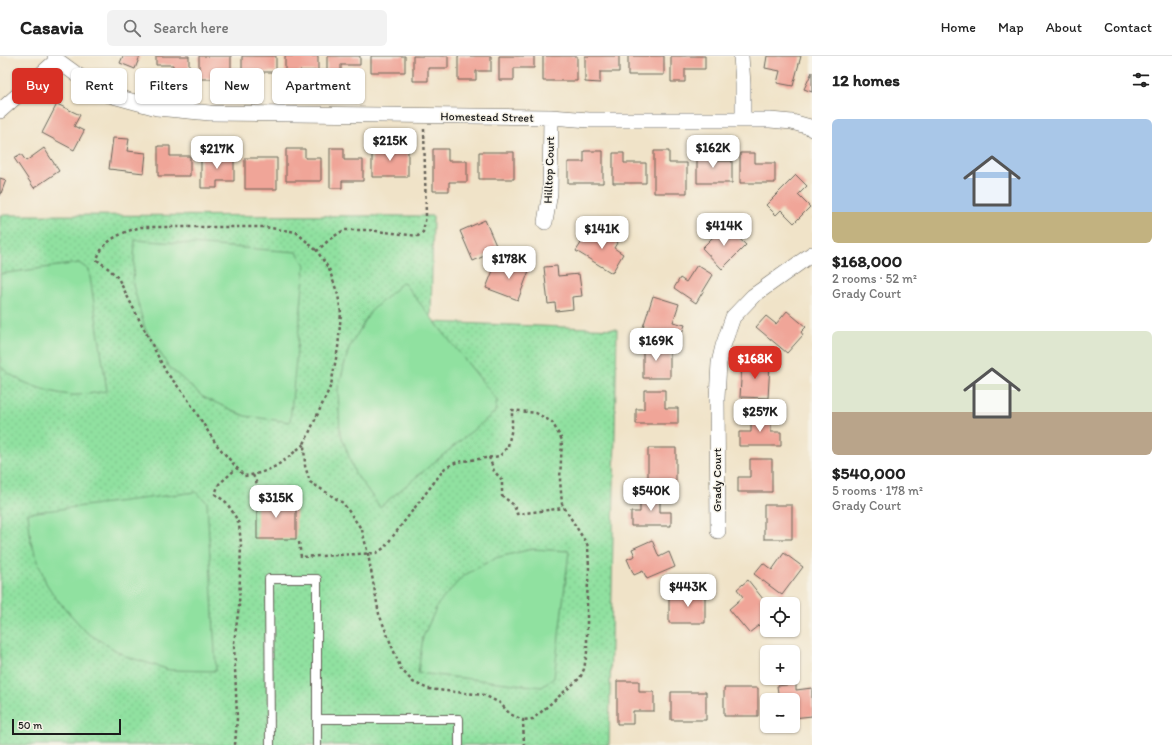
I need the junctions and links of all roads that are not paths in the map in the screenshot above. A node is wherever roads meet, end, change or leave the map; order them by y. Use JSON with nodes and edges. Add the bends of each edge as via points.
{"nodes":[{"id":1,"x":741,"y":56,"type":"edge"},
{"id":2,"x":56,"y":58,"type":"edge"},
{"id":3,"x":0,"y":111,"type":"edge"},
{"id":4,"x":550,"y":117,"type":"junction"},
{"id":5,"x":743,"y":120,"type":"junction"},
{"id":6,"x":812,"y":129,"type":"edge"},
{"id":7,"x":545,"y":222,"type":"dead end"},
{"id":8,"x":812,"y":254,"type":"edge"},
{"id":9,"x":718,"y":531,"type":"dead end"},
{"id":10,"x":317,"y":719,"type":"junction"},
{"id":11,"x":270,"y":745,"type":"edge"},
{"id":12,"x":317,"y":745,"type":"edge"},
{"id":13,"x":459,"y":745,"type":"edge"}],
"edges":[{"from":1,"to":5,"type":"street"},
{"from":2,"to":3,"type":"street"},
{"from":2,"to":4,"type":"street","name":"Homestead Street","via":[[102,93],[157,108],[210,113]]},
{"from":4,"to":5,"type":"street","name":"Homestead Street","via":[[589,120]]},
{"from":4,"to":7,"type":"street","name":"Hilltop Court","via":[[550,193]]},
{"from":5,"to":6,"type":"street","name":"Homestead Street","via":[[792,122]]},
{"from":8,"to":9,"type":"street","name":"Grady Court","via":[[754,296],[733,318],[723,346],[719,363],[717,398]]},
{"from":10,"to":11,"type":"lane","via":[[317,579],[269,579]]},
{"from":10,"to":12,"type":"lane"},
{"from":10,"to":13,"type":"lane","via":[[459,719]]}]}
